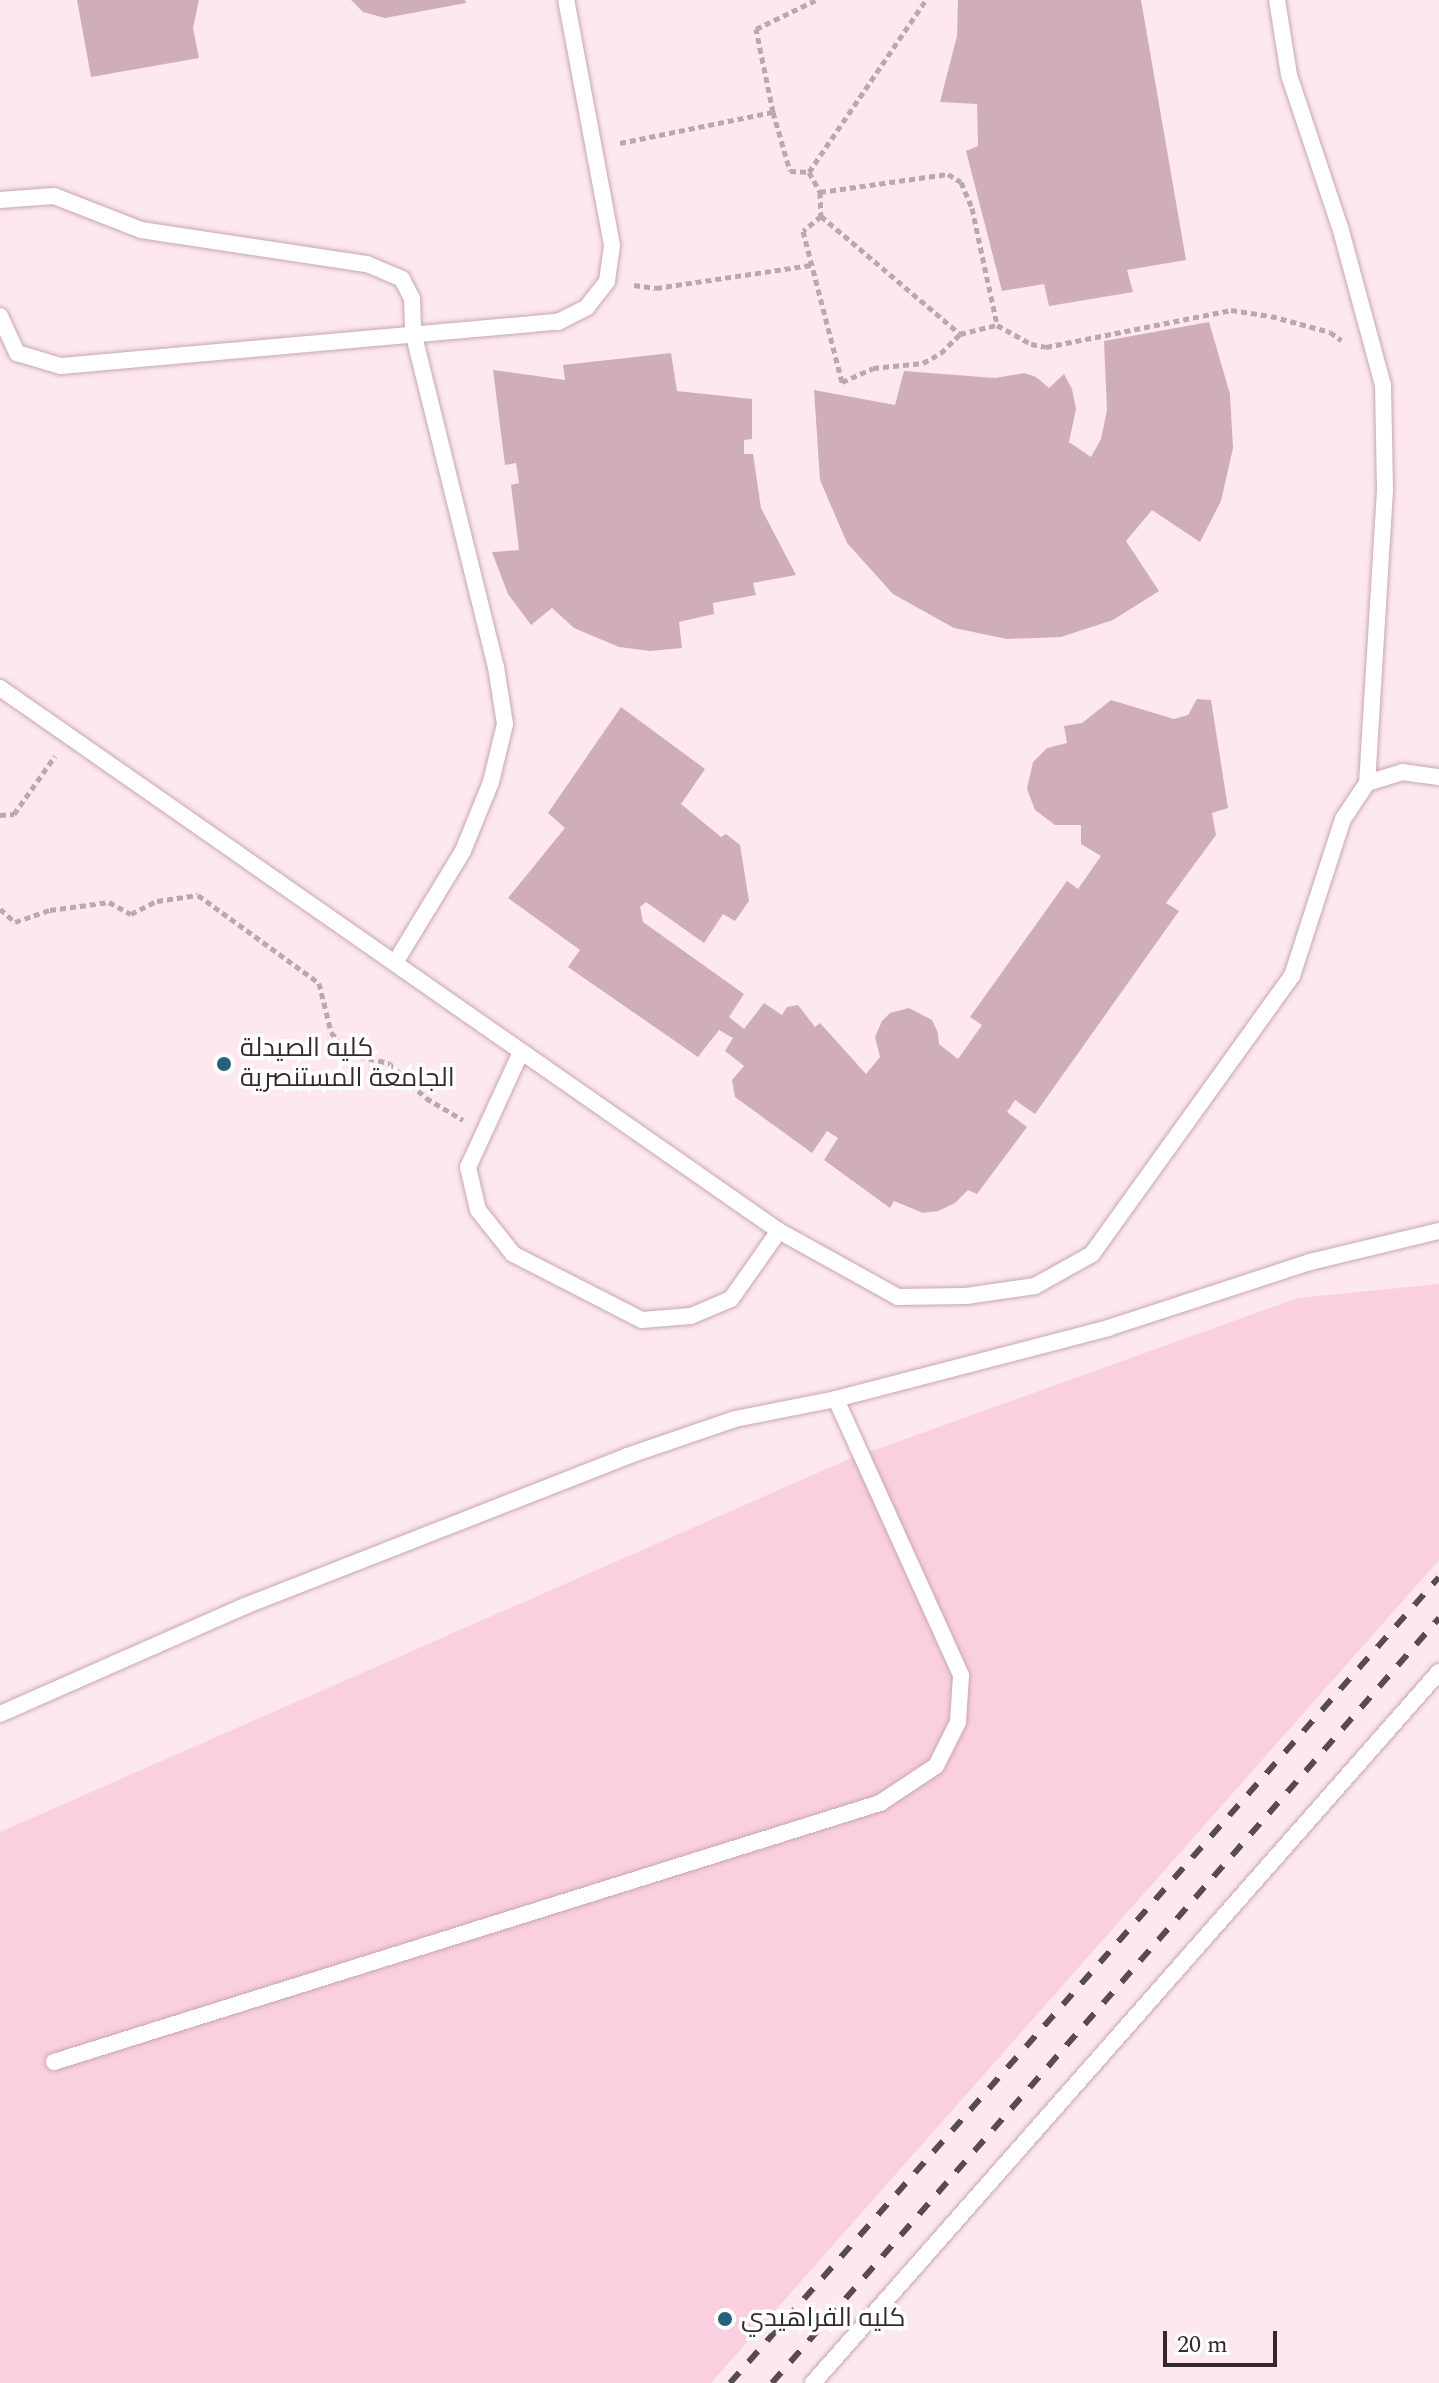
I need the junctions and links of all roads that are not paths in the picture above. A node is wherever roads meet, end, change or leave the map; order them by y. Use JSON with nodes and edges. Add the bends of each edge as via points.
{"nodes":[{"id":1,"x":566,"y":0,"type":"edge"},
{"id":2,"x":1277,"y":0,"type":"edge"},
{"id":3,"x":0,"y":200,"type":"edge"},
{"id":4,"x":0,"y":316,"type":"edge"},
{"id":5,"x":413,"y":332,"type":"junction"},
{"id":6,"x":0,"y":688,"type":"edge"},
{"id":7,"x":1439,"y":777,"type":"edge"},
{"id":8,"x":1367,"y":783,"type":"junction"},
{"id":9,"x":395,"y":963,"type":"junction"},
{"id":10,"x":521,"y":1052,"type":"junction"},
{"id":11,"x":779,"y":1231,"type":"junction"},
{"id":12,"x":1439,"y":1231,"type":"edge"},
{"id":13,"x":836,"y":1399,"type":"junction"},
{"id":14,"x":1439,"y":1672,"type":"edge"},
{"id":15,"x":0,"y":1714,"type":"edge"},
{"id":16,"x":54,"y":2062,"type":"dead end"},
{"id":17,"x":813,"y":2383,"type":"edge"}],
"edges":[{"from":1,"to":5,"type":"lane","via":[[612,245],[607,281],[587,307],[558,322]]},
{"from":2,"to":8,"type":"lane","via":[[1289,75],[1340,227],[1383,385],[1385,490]]},
{"from":3,"to":5,"type":"lane","via":[[54,196],[141,230],[367,264],[402,279],[412,299]]},
{"from":4,"to":5,"type":"lane","via":[[17,353],[61,366]]},
{"from":5,"to":9,"type":"lane","via":[[496,667],[505,724],[491,782],[463,851]]},
{"from":6,"to":9,"type":"lane"},
{"from":7,"to":8,"type":"lane","via":[[1402,772]]},
{"from":8,"to":11,"type":"lane","via":[[1343,819],[1292,976],[1092,1254],[1035,1286],[966,1296],[898,1297]]},
{"from":9,"to":10,"type":"lane"},
{"from":10,"to":11,"type":"lane"},
{"from":10,"to":11,"type":"lane","via":[[468,1167],[478,1210],[513,1254],[642,1320],[691,1316],[731,1299]]},
{"from":12,"to":13,"type":"lane","via":[[1310,1262],[1108,1328]]},
{"from":13,"to":15,"type":"lane","via":[[735,1419],[627,1456],[245,1606]]},
{"from":13,"to":16,"type":"lane","via":[[961,1675],[958,1722],[936,1766],[880,1803]]},
{"from":14,"to":17,"type":"lane"}]}
